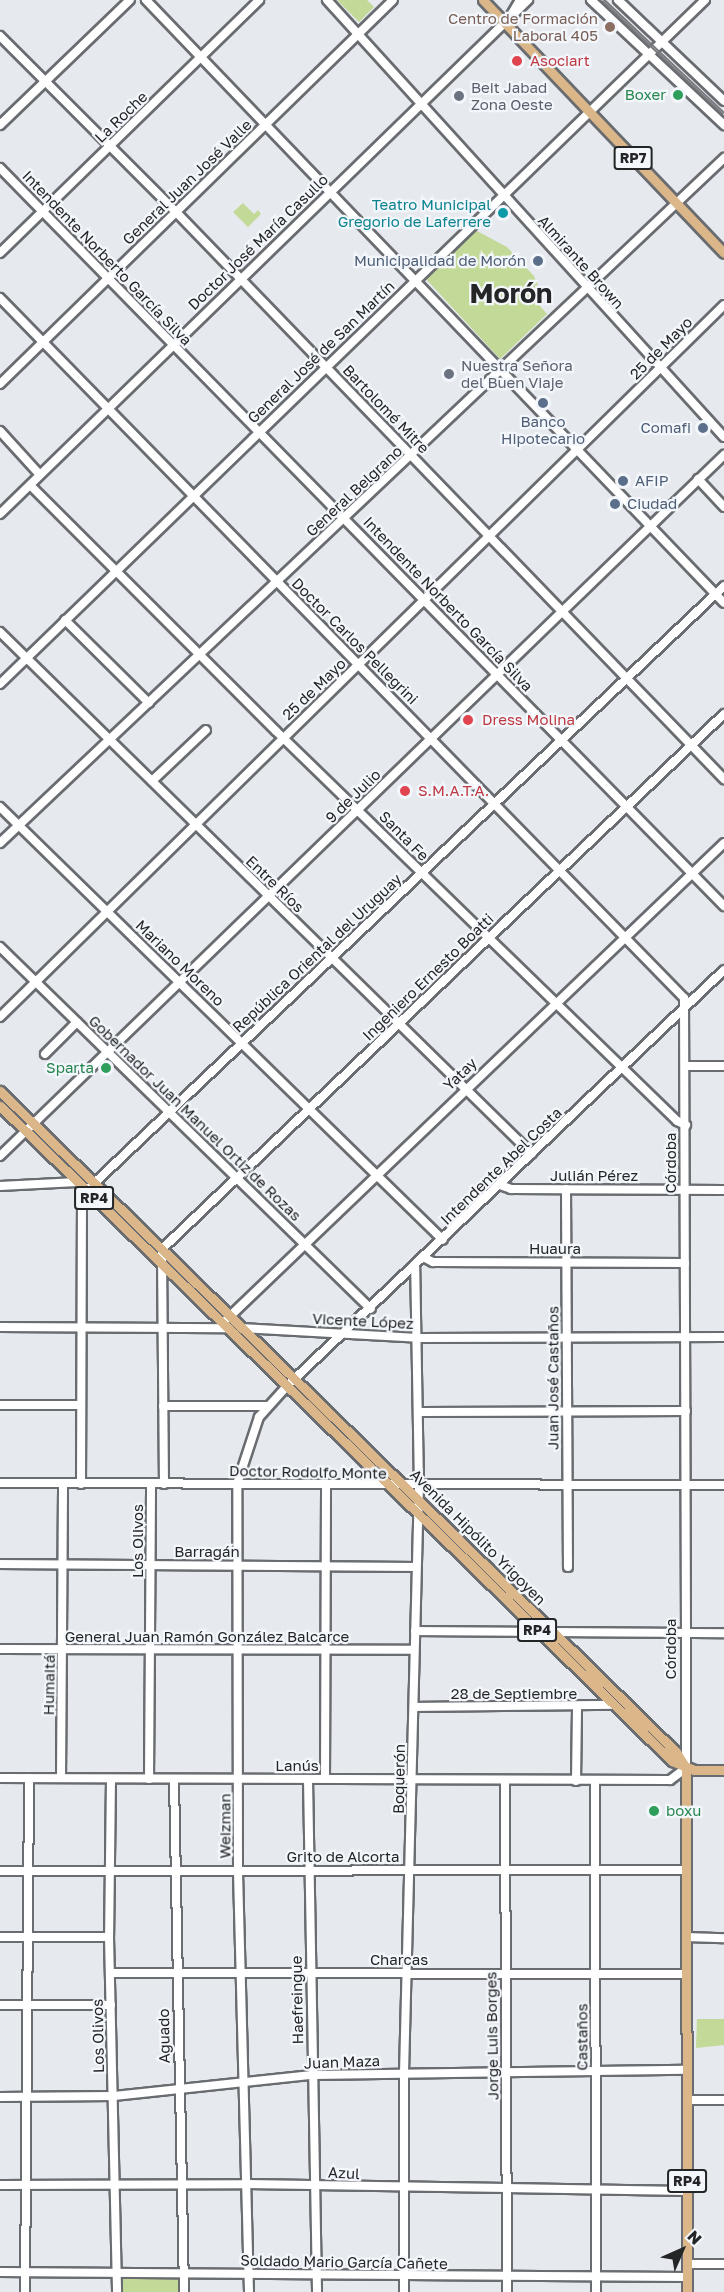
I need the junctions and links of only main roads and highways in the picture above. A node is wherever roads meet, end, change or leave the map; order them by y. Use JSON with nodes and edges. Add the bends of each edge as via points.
{"nodes":[{"id":1,"x":483,"y":0,"type":"edge"},
{"id":2,"x":724,"y":254,"type":"edge"},
{"id":3,"x":0,"y":1091,"type":"edge"},
{"id":4,"x":0,"y":1106,"type":"edge"},
{"id":5,"x":686,"y":1768,"type":"junction"},
{"id":6,"x":724,"y":1770,"type":"edge"},
{"id":7,"x":687,"y":2292,"type":"edge"}],
"edges":[{"from":1,"to":2,"type":"main road","number":"RP7","via":[[508,20]]},
{"from":3,"to":5,"type":"main road","name":"Avenida Hipólito Yrigoyen","number":"RP4","via":[[676,1752]]},
{"from":4,"to":5,"type":"main road","name":"Avenida Hipólito Yrigoyen","number":"RP4","via":[[672,1761]]},
{"from":5,"to":6,"type":"main road"},
{"from":5,"to":7,"type":"main road","name":"Córdoba","number":"RP4"}]}
